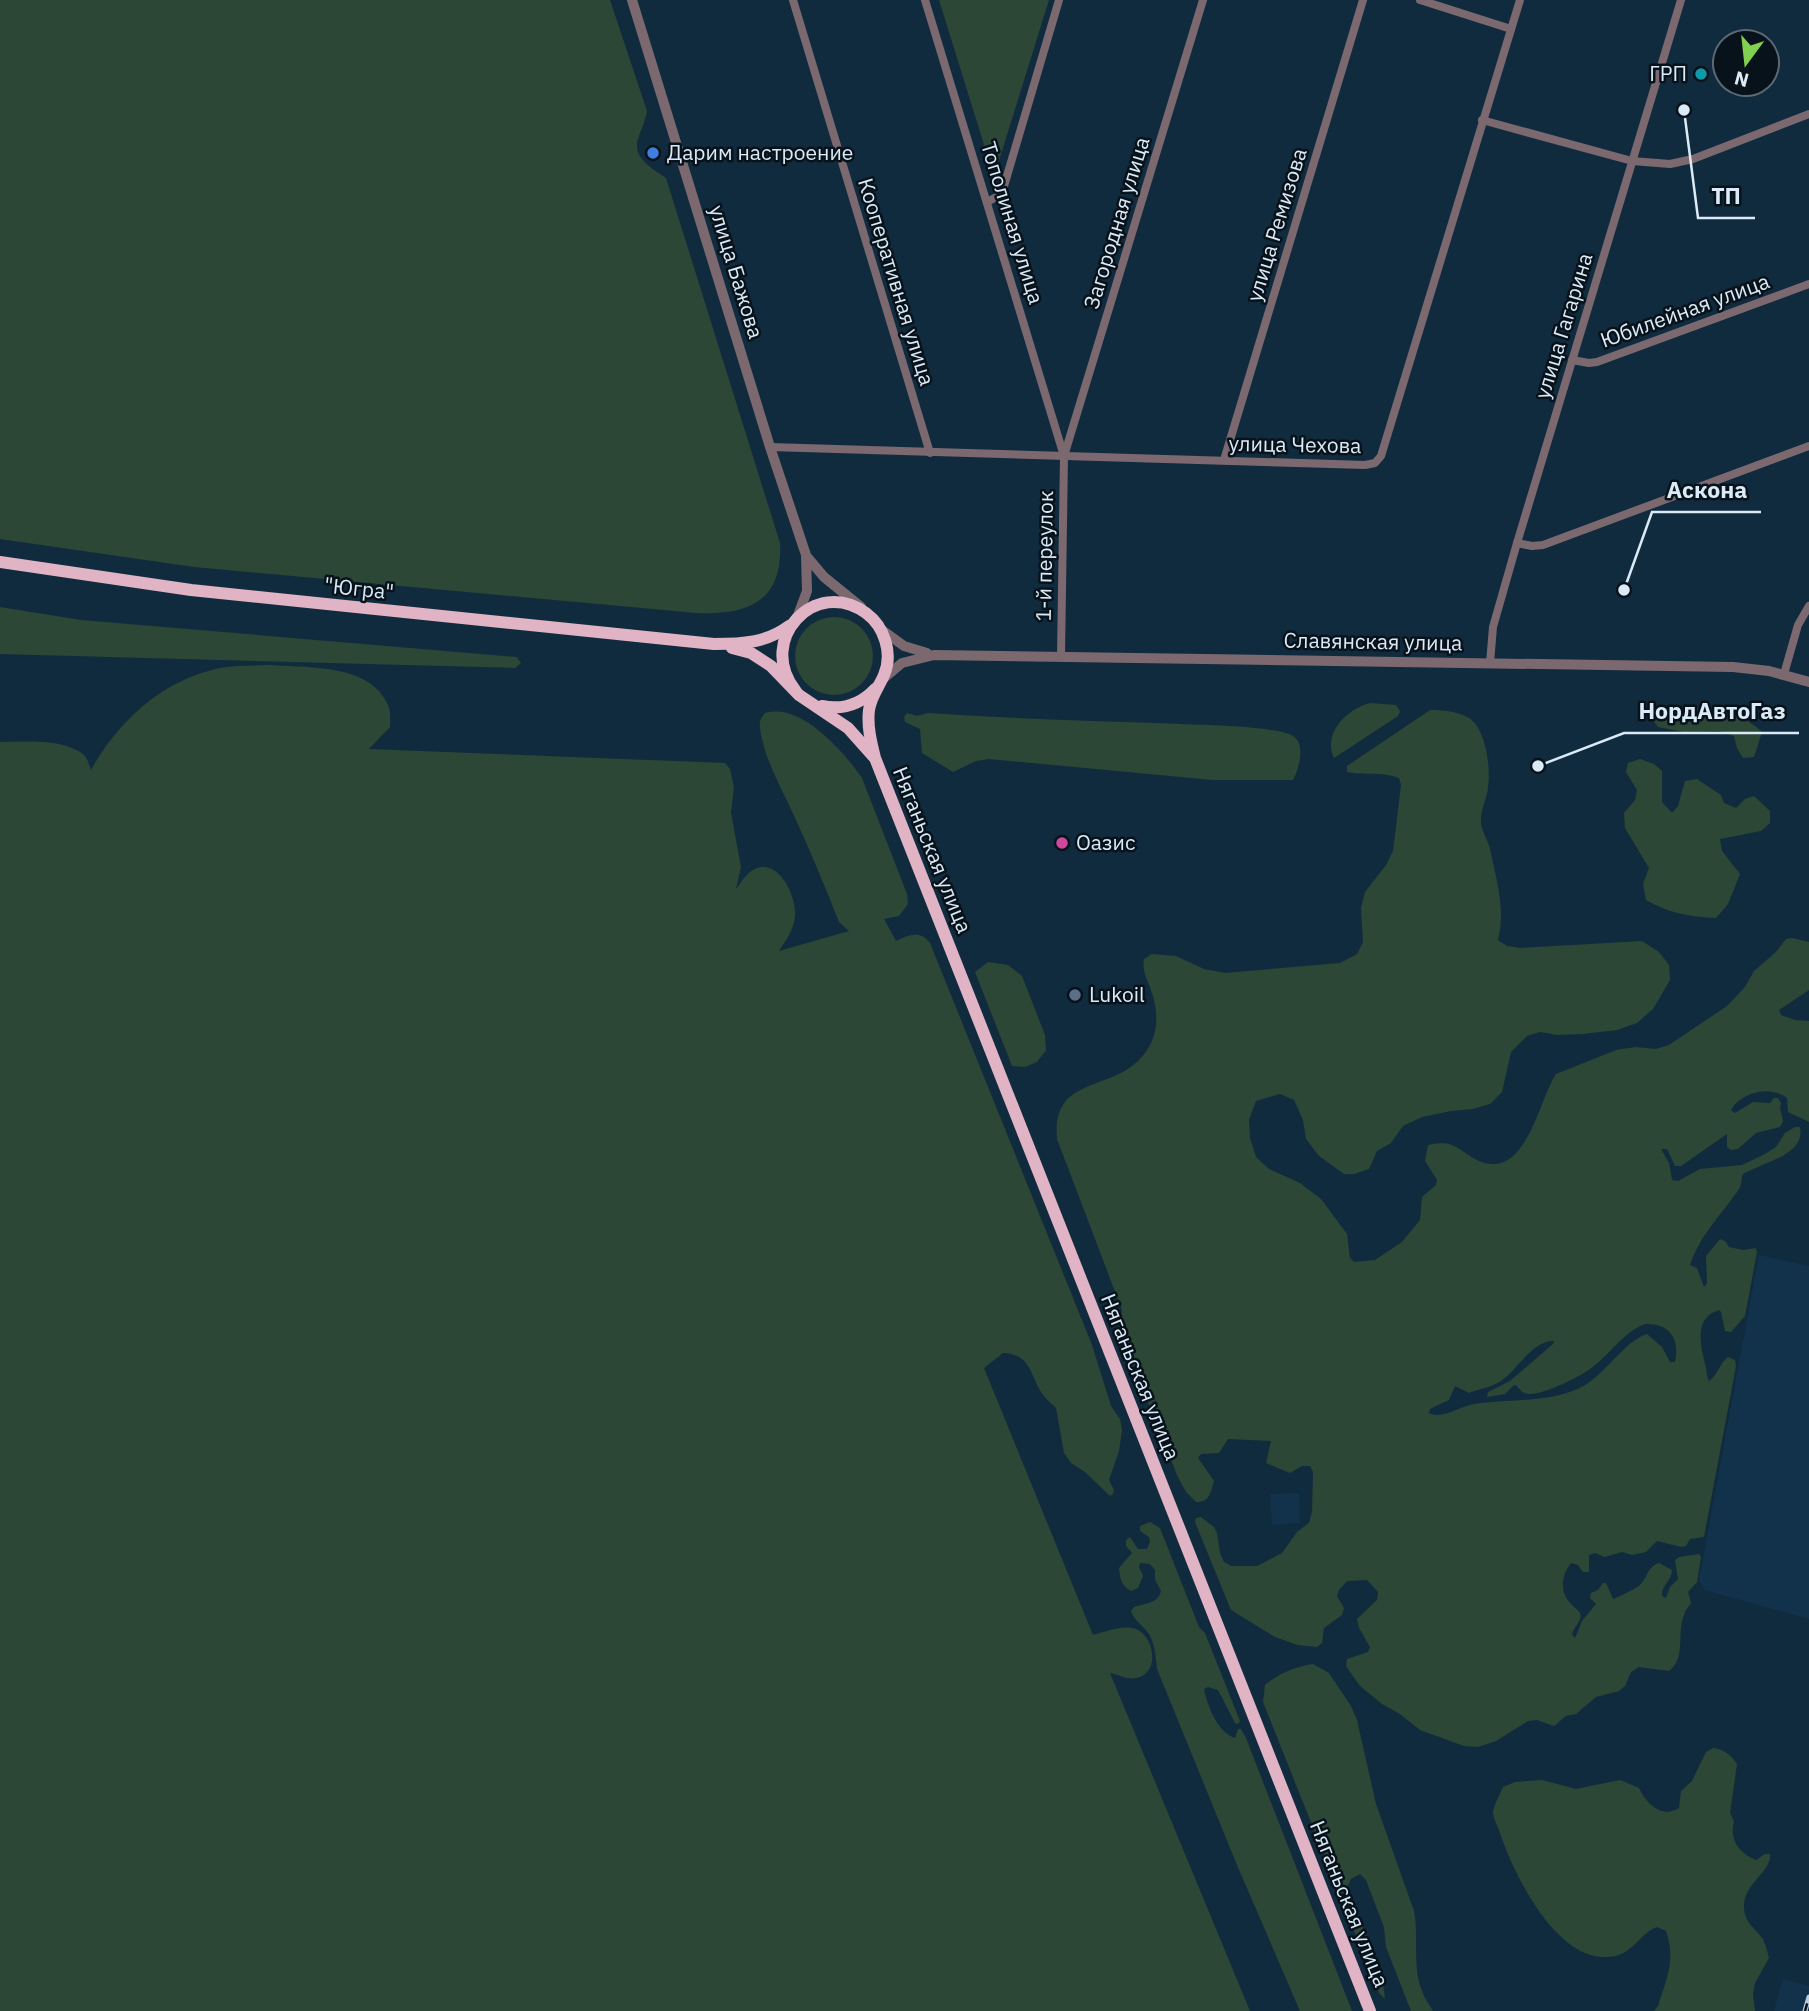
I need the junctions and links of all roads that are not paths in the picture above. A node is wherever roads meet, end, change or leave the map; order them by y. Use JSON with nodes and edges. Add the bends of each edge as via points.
{"nodes":[{"id":1,"x":632,"y":0,"type":"edge"},
{"id":2,"x":793,"y":0,"type":"edge"},
{"id":3,"x":925,"y":0,"type":"edge"},
{"id":4,"x":1059,"y":0,"type":"edge"},
{"id":5,"x":1203,"y":0,"type":"edge"},
{"id":6,"x":1363,"y":0,"type":"edge"},
{"id":7,"x":1420,"y":0,"type":"edge"},
{"id":8,"x":1520,"y":0,"type":"edge"},
{"id":9,"x":1681,"y":0,"type":"edge"},
{"id":10,"x":1511,"y":29,"type":"junction"},
{"id":11,"x":1809,"y":114,"type":"edge"},
{"id":12,"x":1482,"y":120,"type":"junction"},
{"id":13,"x":1632,"y":161,"type":"junction"},
{"id":14,"x":987,"y":202,"type":"junction"},
{"id":15,"x":1809,"y":284,"type":"edge"},
{"id":16,"x":1572,"y":360,"type":"junction"},
{"id":17,"x":1809,"y":446,"type":"edge"},
{"id":18,"x":770,"y":447,"type":"junction"},
{"id":19,"x":930,"y":453,"type":"junction"},
{"id":20,"x":1065,"y":456,"type":"junction"},
{"id":21,"x":1224,"y":460,"type":"junction"},
{"id":22,"x":1517,"y":543,"type":"junction"},
{"id":23,"x":806,"y":555,"type":"junction"},
{"id":24,"x":0,"y":562,"type":"edge"},
{"id":25,"x":1809,"y":606,"type":"edge"},
{"id":26,"x":871,"y":617,"type":"junction"},
{"id":27,"x":794,"y":621,"type":"junction"},
{"id":28,"x":880,"y":627,"type":"junction"},
{"id":29,"x":714,"y":644,"type":"junction"},
{"id":30,"x":934,"y":655,"type":"junction"},
{"id":31,"x":1061,"y":656,"type":"junction"},
{"id":32,"x":1490,"y":663,"type":"junction"},
{"id":33,"x":1784,"y":674,"type":"junction"},
{"id":34,"x":1809,"y":682,"type":"edge"},
{"id":35,"x":879,"y":684,"type":"junction"},
{"id":36,"x":795,"y":690,"type":"junction"},
{"id":37,"x":815,"y":704,"type":"junction"},
{"id":38,"x":875,"y":758,"type":"junction"},
{"id":39,"x":1370,"y":2011,"type":"edge"}],
"edges":[{"from":1,"to":18,"type":"street","name":"улица Бажова"},
{"from":2,"to":19,"type":"street","name":"Кооперативная улица"},
{"from":3,"to":14,"type":"street","name":"Тополиная улица"},
{"from":4,"to":14,"type":"street","via":[[1004,186],[1000,195]]},
{"from":5,"to":20,"type":"street","name":"Загородная улица"},
{"from":6,"to":21,"type":"street","name":"улица Ремизова"},
{"from":7,"to":10,"type":"street"},
{"from":8,"to":10,"type":"street","name":"улица Чехова"},
{"from":9,"to":13,"type":"street","name":"улица Гагарина"},
{"from":10,"to":12,"type":"street","name":"улица Чехова"},
{"from":11,"to":13,"type":"street","via":[[1682,162]]},
{"from":12,"to":13,"type":"street"},
{"from":12,"to":21,"type":"street","name":"улица Чехова","via":[[1381,456],[1365,465]]},
{"from":13,"to":16,"type":"street","name":"улица Гагарина"},
{"from":14,"to":20,"type":"street","name":"Тополиная улица"},
{"from":15,"to":16,"type":"street","name":"Юбилейная улица","via":[[1597,362]]},
{"from":16,"to":22,"type":"street","name":"улица Гагарина"},
{"from":17,"to":22,"type":"street","via":[[1543,545]]},
{"from":18,"to":19,"type":"street","name":"улица Чехова"},
{"from":18,"to":23,"type":"street","name":"улица Бажова"},
{"from":19,"to":20,"type":"street","name":"улица Чехова"},
{"from":20,"to":21,"type":"street","name":"улица Чехова"},
{"from":20,"to":31,"type":"street","name":"1-й переулок"},
{"from":22,"to":32,"type":"street","name":"улица Гагарина","via":[[1493,627]]},
{"from":23,"to":26,"type":"street"},
{"from":23,"to":27,"type":"street","via":[[807,592]]},
{"from":24,"to":29,"type":"highway","name":"\"Югра\"","via":[[191,590]]},
{"from":25,"to":33,"type":"street","via":[[1798,625]]},
{"from":26,"to":27,"type":"highway","via":[[853,606],[833,602],[813,607]]},
{"from":26,"to":28,"type":"highway"},
{"from":27,"to":29,"type":"highway","via":[[761,641]]},
{"from":27,"to":36,"type":"highway","via":[[784,639],[782,657]]},
{"from":28,"to":30,"type":"street","via":[[911,649]]},
{"from":28,"to":35,"type":"highway","via":[[888,654]]},
{"from":29,"to":36,"type":"highway","via":[[761,659]]},
{"from":30,"to":31,"type":"street","name":"Славянская улица"},
{"from":30,"to":35,"type":"street","via":[[902,663]]},
{"from":31,"to":32,"type":"street","name":"Славянская улица"},
{"from":32,"to":33,"type":"street","name":"Славянская улица","via":[[1733,667]]},
{"from":33,"to":34,"type":"street","name":"Славянская улица"},
{"from":35,"to":37,"type":"highway","via":[[850,706]]},
{"from":35,"to":38,"type":"highway","via":[[869,714]]},
{"from":36,"to":37,"type":"highway"},
{"from":37,"to":38,"type":"highway","via":[[848,728]]},
{"from":38,"to":39,"type":"highway","name":"Няганьская улица"}]}
